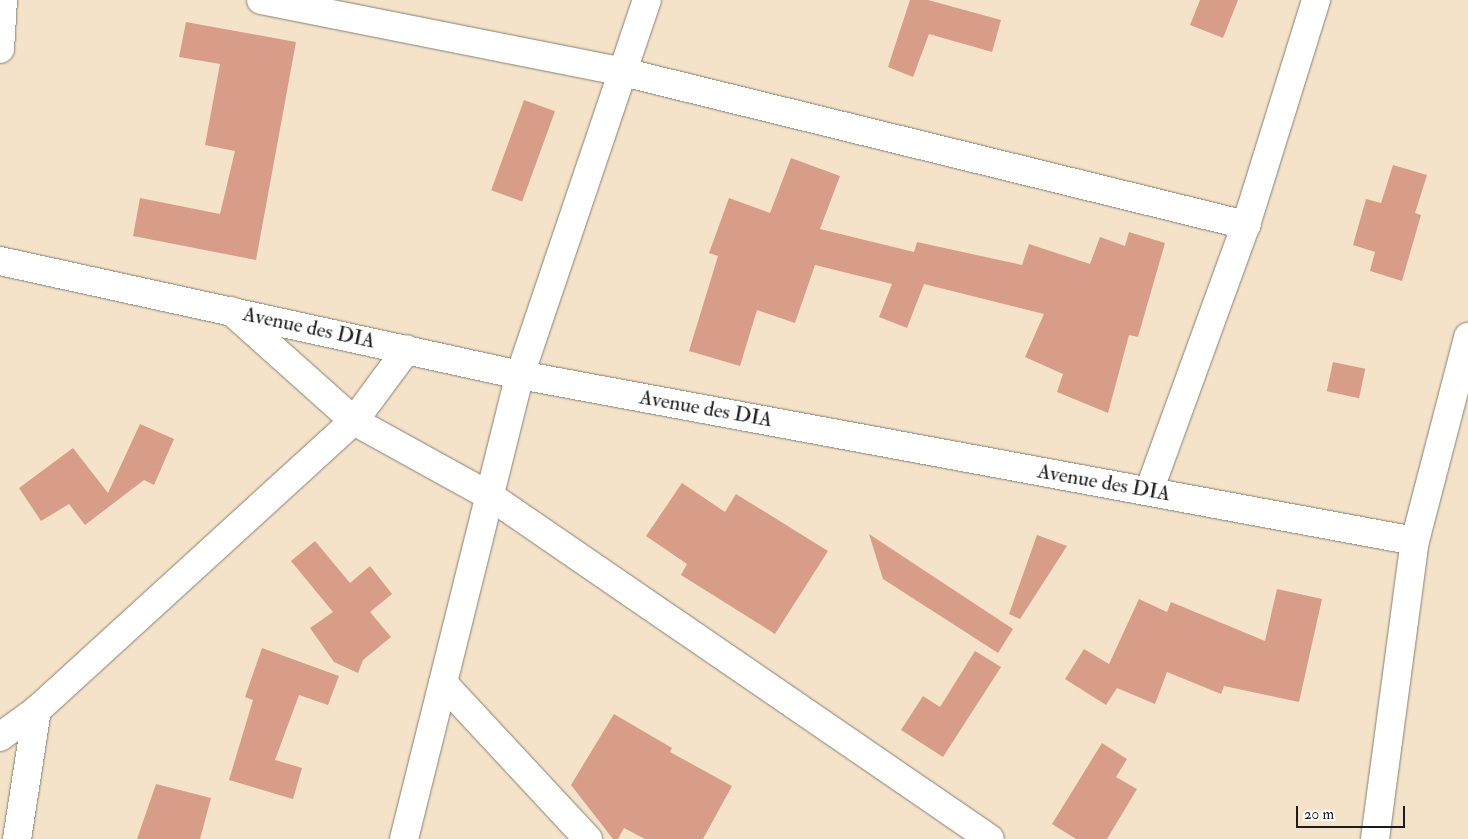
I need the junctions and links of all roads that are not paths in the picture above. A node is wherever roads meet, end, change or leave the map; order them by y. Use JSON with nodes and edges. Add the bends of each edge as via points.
{"nodes":[{"id":1,"x":3,"y":0,"type":"edge"},
{"id":2,"x":261,"y":0,"type":"edge"},
{"id":3,"x":647,"y":0,"type":"edge"},
{"id":4,"x":1316,"y":0,"type":"edge"},
{"id":5,"x":0,"y":49,"type":"edge"},
{"id":6,"x":623,"y":72,"type":"junction"},
{"id":7,"x":1246,"y":225,"type":"junction"},
{"id":8,"x":0,"y":261,"type":"edge"},
{"id":9,"x":231,"y":312,"type":"junction"},
{"id":10,"x":1468,"y":337,"type":"edge"},
{"id":11,"x":407,"y":349,"type":"junction"},
{"id":12,"x":520,"y":375,"type":"junction"},
{"id":13,"x":354,"y":421,"type":"junction"},
{"id":14,"x":1149,"y":491,"type":"junction"},
{"id":15,"x":490,"y":496,"type":"junction"},
{"id":16,"x":1414,"y":541,"type":"junction"},
{"id":17,"x":443,"y":683,"type":"junction"},
{"id":18,"x":38,"y":710,"type":"junction"},
{"id":19,"x":0,"y":737,"type":"edge"},
{"id":20,"x":17,"y":839,"type":"edge"},
{"id":21,"x":404,"y":839,"type":"edge"},
{"id":22,"x":588,"y":839,"type":"edge"},
{"id":23,"x":990,"y":839,"type":"edge"},
{"id":24,"x":1375,"y":839,"type":"edge"}],
"edges":[{"from":1,"to":5,"type":"street"},
{"from":2,"to":6,"type":"street"},
{"from":3,"to":6,"type":"street"},
{"from":4,"to":7,"type":"street"},
{"from":6,"to":7,"type":"street"},
{"from":6,"to":12,"type":"street"},
{"from":7,"to":14,"type":"street"},
{"from":8,"to":9,"type":"street","name":"Avenue des DIA"},
{"from":9,"to":11,"type":"street","name":"Avenue des DIA"},
{"from":9,"to":13,"type":"street"},
{"from":10,"to":16,"type":"street"},
{"from":11,"to":12,"type":"street","name":"Avenue des DIA"},
{"from":11,"to":13,"type":"street"},
{"from":12,"to":14,"type":"street","name":"Avenue des DIA"},
{"from":12,"to":15,"type":"street"},
{"from":13,"to":15,"type":"street"},
{"from":13,"to":18,"type":"street"},
{"from":14,"to":16,"type":"street","name":"Avenue des DIA"},
{"from":15,"to":17,"type":"street"},
{"from":15,"to":23,"type":"street"},
{"from":16,"to":24,"type":"street"},
{"from":17,"to":21,"type":"street"},
{"from":17,"to":22,"type":"street"},
{"from":18,"to":19,"type":"street"},
{"from":18,"to":20,"type":"street"}]}
